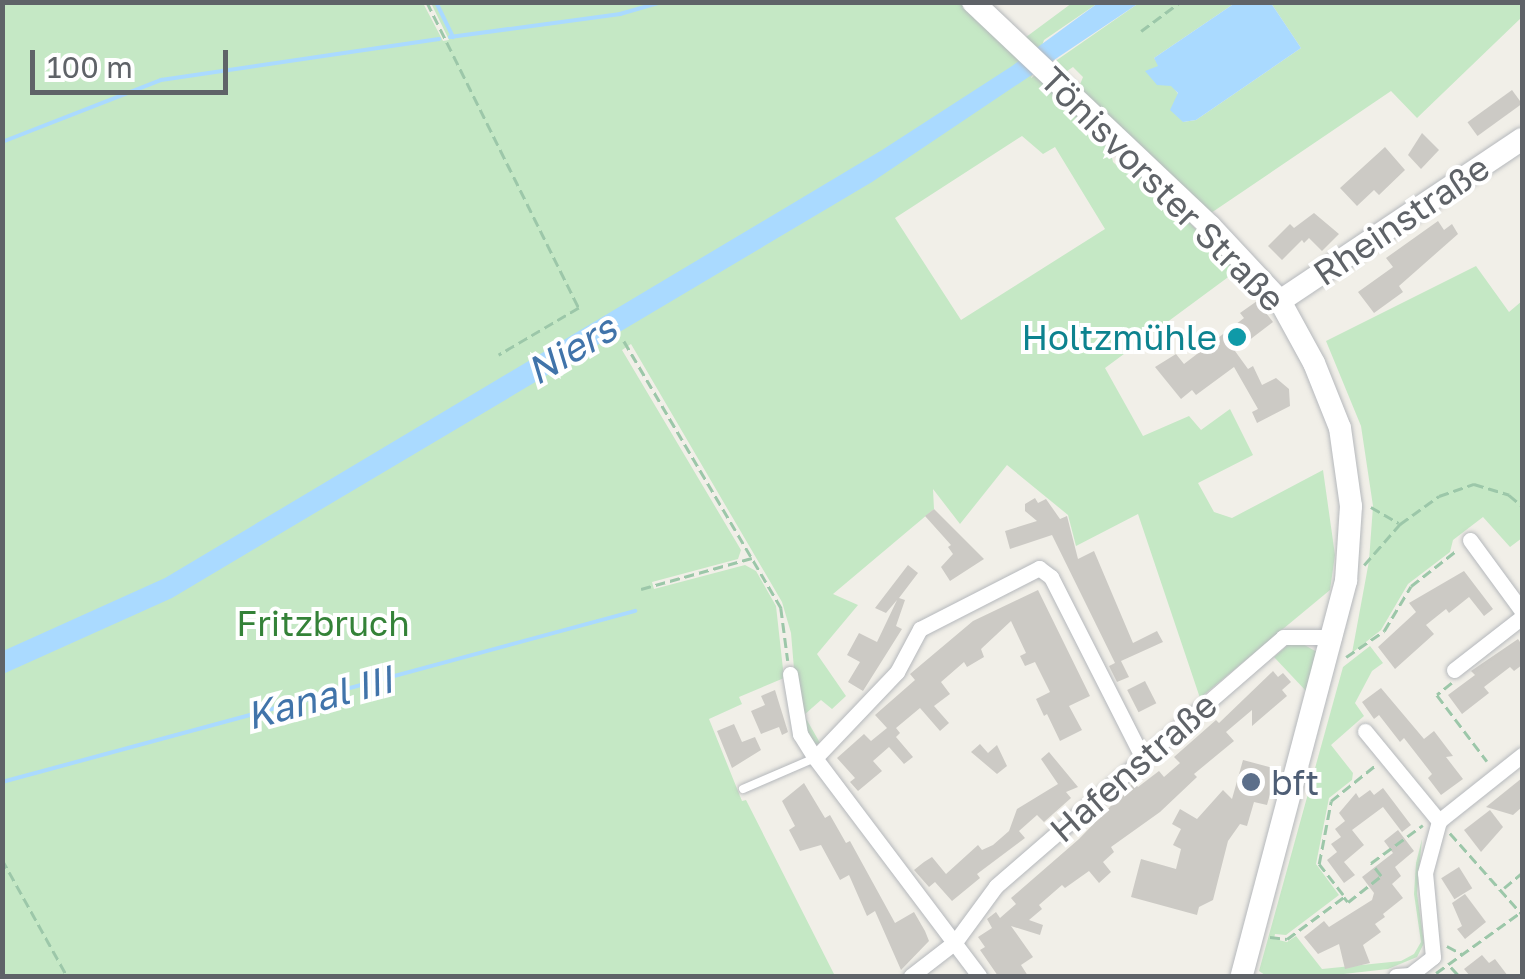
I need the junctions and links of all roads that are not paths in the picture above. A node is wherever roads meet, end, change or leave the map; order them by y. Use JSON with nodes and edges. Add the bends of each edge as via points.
{"nodes":[{"id":1,"x":974,"y":2,"type":"edge"},
{"id":2,"x":1522,"y":139,"type":"edge"},
{"id":3,"x":1280,"y":301,"type":"junction"},
{"id":4,"x":1470,"y":540,"type":"road end"},
{"id":5,"x":1522,"y":614,"type":"edge"},
{"id":6,"x":1334,"y":637,"type":"junction"},
{"id":7,"x":1454,"y":670,"type":"road end"},
{"id":8,"x":790,"y":674,"type":"road end"},
{"id":9,"x":1364,"y":731,"type":"dead end"},
{"id":10,"x":1522,"y":755,"type":"edge"},
{"id":11,"x":815,"y":758,"type":"junction"},
{"id":12,"x":1144,"y":758,"type":"junction"},
{"id":13,"x":743,"y":789,"type":"dead end"},
{"id":14,"x":1437,"y":819,"type":"junction"},
{"id":15,"x":956,"y":942,"type":"junction"},
{"id":16,"x":911,"y":976,"type":"edge"},
{"id":17,"x":979,"y":976,"type":"edge"},
{"id":18,"x":1242,"y":976,"type":"edge"},
{"id":19,"x":1403,"y":976,"type":"edge"}],
"edges":[{"from":1,"to":3,"type":"main road","name":"Tönisvorster Straße"},
{"from":2,"to":3,"type":"main road","name":"Rheinstraße"},
{"from":3,"to":6,"type":"main road","name":"Tönisvorster Straße","via":[[1340,428],[1351,506]]},
{"from":4,"to":5,"type":"street"},
{"from":5,"to":7,"type":"street"},
{"from":6,"to":12,"type":"street","name":"Hafenstraße","via":[[1283,636]]},
{"from":6,"to":18,"type":"main road","name":"Tönisvorster Straße"},
{"from":8,"to":11,"type":"street","via":[[800,734]]},
{"from":9,"to":14,"type":"street"},
{"from":10,"to":14,"type":"street"},
{"from":11,"to":12,"type":"street","via":[[896,672],[920,629],[1039,568],[1052,577]]},
{"from":11,"to":13,"type":"lane"},
{"from":11,"to":15,"type":"street"},
{"from":12,"to":15,"type":"street","name":"Hafenstraße","via":[[996,886]]},
{"from":14,"to":19,"type":"street","via":[[1425,873],[1432,958]]},
{"from":15,"to":16,"type":"street","name":"Hafenstraße"},
{"from":15,"to":17,"type":"street"}]}
